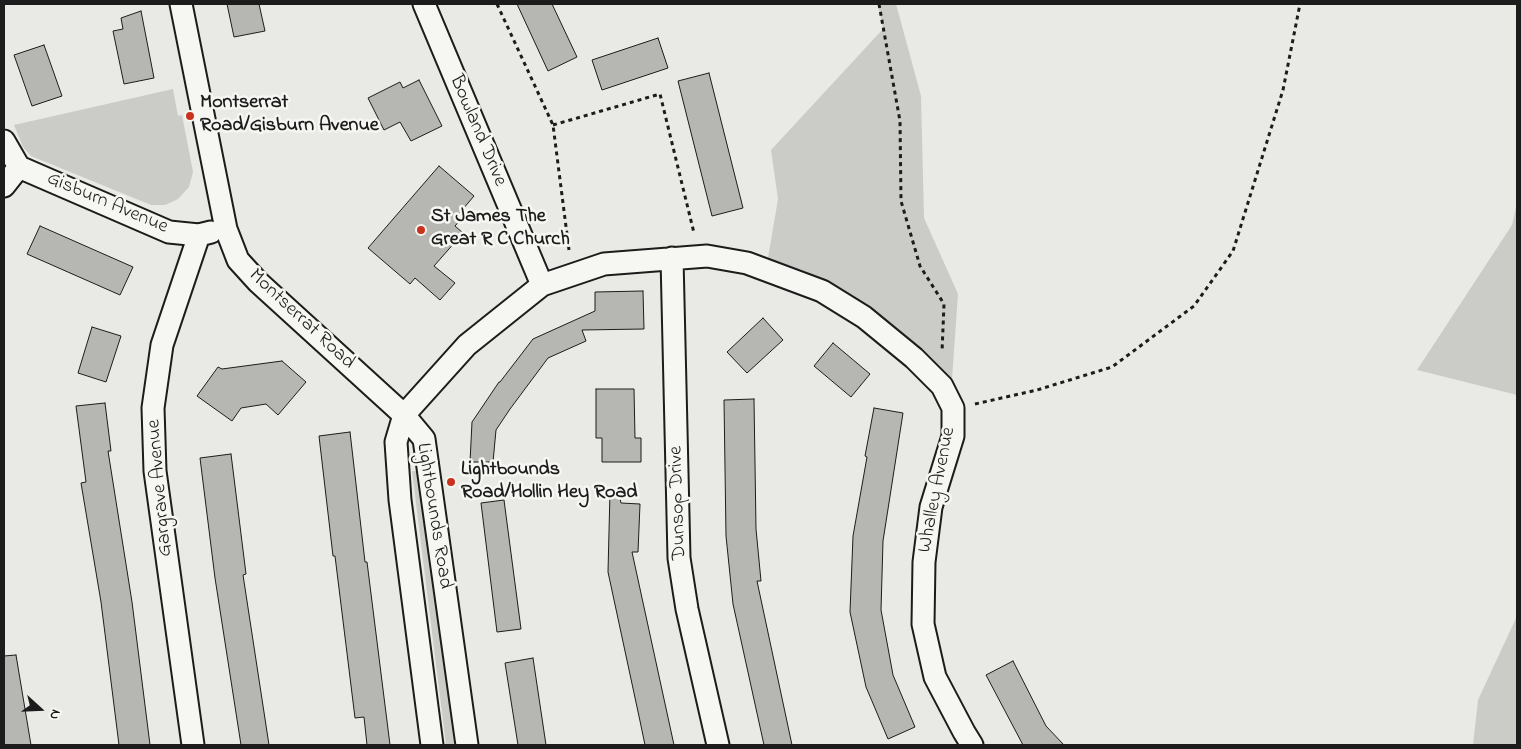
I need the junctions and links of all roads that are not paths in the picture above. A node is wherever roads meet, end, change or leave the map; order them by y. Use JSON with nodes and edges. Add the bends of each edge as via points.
{"nodes":[{"id":1,"x":181,"y":4,"type":"edge"},
{"id":2,"x":424,"y":4,"type":"edge"},
{"id":3,"x":4,"y":141,"type":"edge"},
{"id":4,"x":19,"y":167,"type":"junction"},
{"id":5,"x":4,"y":186,"type":"edge"},
{"id":6,"x":226,"y":229,"type":"junction"},
{"id":7,"x":199,"y":235,"type":"junction"},
{"id":8,"x":672,"y":258,"type":"junction"},
{"id":9,"x":542,"y":285,"type":"junction"},
{"id":10,"x":404,"y":415,"type":"junction"},
{"id":11,"x":193,"y":745,"type":"edge"},
{"id":12,"x":432,"y":745,"type":"edge"},
{"id":13,"x":467,"y":745,"type":"edge"},
{"id":14,"x":718,"y":745,"type":"edge"},
{"id":15,"x":972,"y":745,"type":"edge"}],
"edges":[{"from":1,"to":6,"type":"street","name":"Montserrat Road"},
{"from":2,"to":9,"type":"street","name":"Bowland Drive"},
{"from":3,"to":4,"type":"street"},
{"from":4,"to":5,"type":"street"},
{"from":4,"to":7,"type":"street","name":"Gisburn Avenue","via":[[169,232]]},
{"from":6,"to":7,"type":"street","name":"Gisburn Avenue"},
{"from":6,"to":10,"type":"street","name":"Montserrat Road","via":[[238,260],[258,282]]},
{"from":7,"to":11,"type":"street","name":"Gargrave Avenue","via":[[162,345],[153,408],[155,471]]},
{"from":8,"to":9,"type":"street","name":"Whalley Avenue","via":[[604,264]]},
{"from":8,"to":14,"type":"street","name":"Dunsop Drive","via":[[679,558]]},
{"from":8,"to":15,"type":"street","name":"Whalley Avenue","via":[[707,256],[747,263],[822,291],[864,316],[942,386],[953,408],[953,436],[931,507],[924,562],[923,624],[935,677]]},
{"from":9,"to":10,"type":"street","via":[[467,345]]},
{"from":10,"to":12,"type":"street","name":"Lightbounds Road","via":[[396,442],[400,500]]},
{"from":10,"to":13,"type":"street","name":"Lightbounds Road","via":[[424,439]]}]}
